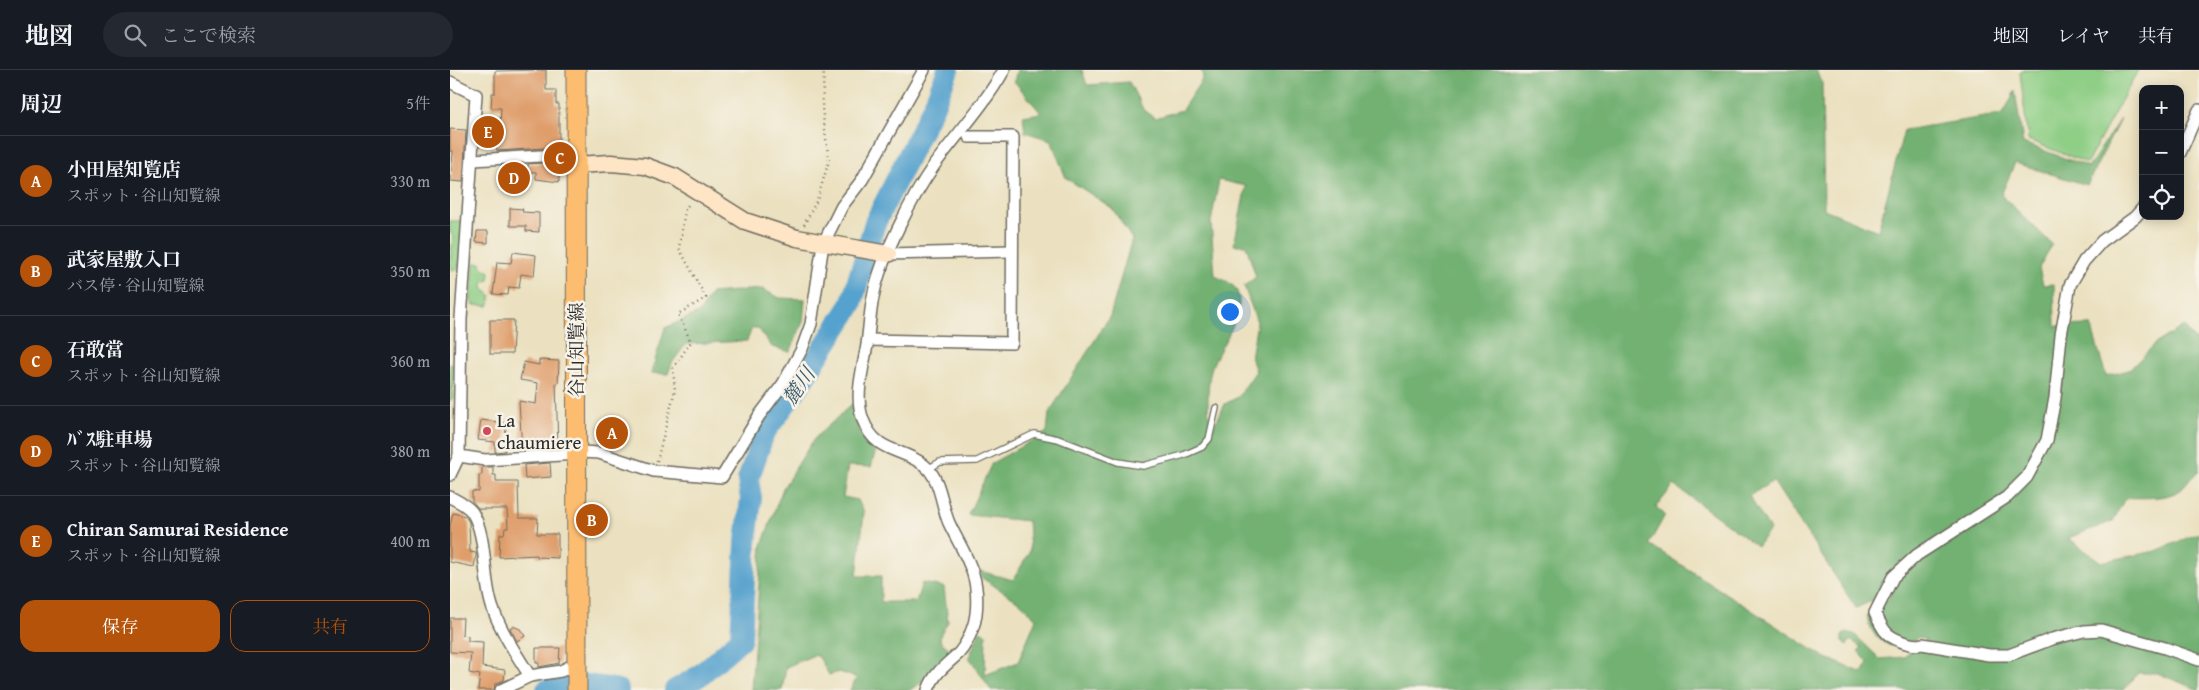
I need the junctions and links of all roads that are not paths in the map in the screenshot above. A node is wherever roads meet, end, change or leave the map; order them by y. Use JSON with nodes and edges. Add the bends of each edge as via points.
{"nodes":[{"id":1,"x":576,"y":70,"type":"edge"},
{"id":2,"x":924,"y":70,"type":"edge"},
{"id":3,"x":1004,"y":70,"type":"edge"},
{"id":4,"x":450,"y":82,"type":"edge"},
{"id":5,"x":2199,"y":110,"type":"edge"},
{"id":6,"x":969,"y":137,"type":"dead end"},
{"id":7,"x":2184,"y":144,"type":"edge"},
{"id":8,"x":576,"y":159,"type":"junction"},
{"id":9,"x":473,"y":160,"type":"junction"},
{"id":10,"x":2139,"y":212,"type":"edge"},
{"id":11,"x":823,"y":244,"type":"junction"},
{"id":12,"x":1012,"y":251,"type":"junction"},
{"id":13,"x":884,"y":253,"type":"junction"},
{"id":14,"x":456,"y":319,"type":"edge"},
{"id":15,"x":868,"y":340,"type":"junction"},
{"id":16,"x":1216,"y":408,"type":"dead end"},
{"id":17,"x":576,"y":454,"type":"junction"},
{"id":18,"x":459,"y":456,"type":"junction"},
{"id":19,"x":928,"y":469,"type":"junction"},
{"id":20,"x":450,"y":475,"type":"edge"},
{"id":21,"x":450,"y":497,"type":"edge"},
{"id":22,"x":2199,"y":660,"type":"edge"},
{"id":23,"x":577,"y":667,"type":"junction"},
{"id":24,"x":530,"y":676,"type":"junction"},
{"id":25,"x":501,"y":690,"type":"edge"},
{"id":26,"x":577,"y":690,"type":"edge"},
{"id":27,"x":928,"y":690,"type":"edge"}],
"edges":[{"from":1,"to":8,"type":"main road","name":"谷山知覧線"},
{"from":2,"to":11,"type":"street","via":[[862,180],[842,206]]},
{"from":3,"to":13,"type":"street","via":[[935,165]]},
{"from":4,"to":9,"type":"street","via":[[476,95]]},
{"from":5,"to":7,"type":"street"},
{"from":6,"to":12,"type":"street","via":[[1013,137]]},
{"from":8,"to":9,"type":"street"},
{"from":8,"to":11,"type":"street","via":[[645,166],[675,177],[745,221]]},
{"from":8,"to":17,"type":"main road","name":"谷山知覧線"},
{"from":9,"to":14,"type":"street"},
{"from":10,"to":22,"type":"street","via":[[2102,241],[2084,261],[2070,285],[2047,440],[2027,477],[2007,497],[1917,555],[1894,577],[1875,613],[1892,638],[1917,645],[2009,655],[2084,630],[2101,630]]},
{"from":11,"to":13,"type":"street"},
{"from":11,"to":17,"type":"street","via":[[811,324],[802,349],[722,477],[654,471],[599,453]]},
{"from":12,"to":13,"type":"street"},
{"from":12,"to":15,"type":"street","via":[[1012,343]]},
{"from":13,"to":15,"type":"street","via":[[873,296]]},
{"from":14,"to":18,"type":"street"},
{"from":15,"to":19,"type":"street","via":[[858,396],[862,419],[876,440],[886,448]]},
{"from":16,"to":19,"type":"lane","via":[[1209,439],[1202,447],[1143,466],[1118,462],[1058,439],[1034,434],[977,461],[940,462]]},
{"from":17,"to":18,"type":"street","via":[[485,460]]},
{"from":17,"to":23,"type":"main road","name":"谷山知覧線"},
{"from":18,"to":20,"type":"street"},
{"from":19,"to":27,"type":"street","via":[[938,485],[948,521],[974,575],[976,596],[974,624],[967,640],[960,652],[939,670]]},
{"from":21,"to":24,"type":"street","via":[[472,512],[481,539],[492,608]]},
{"from":23,"to":24,"type":"street"},
{"from":23,"to":26,"type":"main road","name":"谷山知覧線"},
{"from":24,"to":25,"type":"street"}]}
